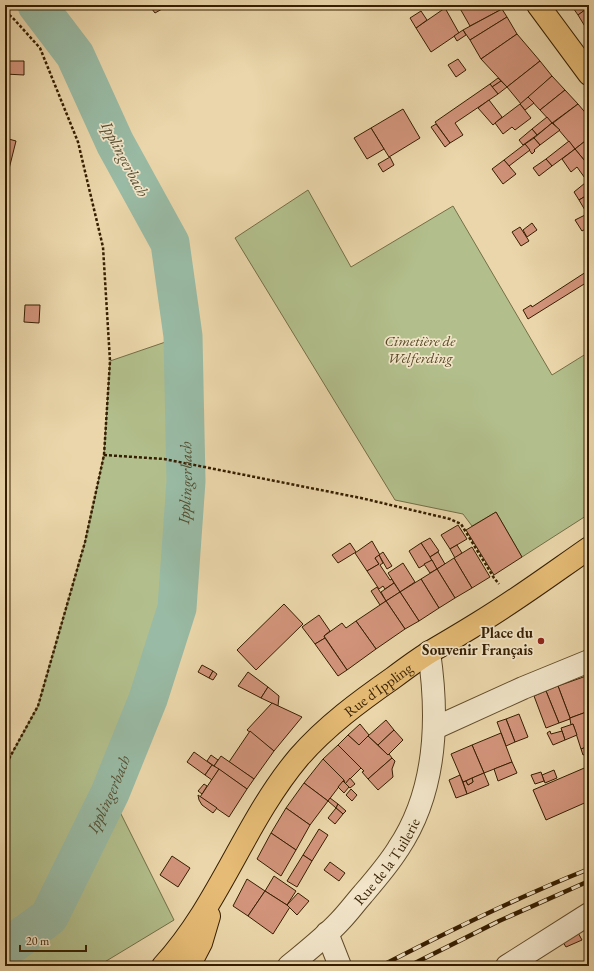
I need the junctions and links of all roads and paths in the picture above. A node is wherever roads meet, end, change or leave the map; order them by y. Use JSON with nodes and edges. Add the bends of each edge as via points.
{"nodes":[{"id":1,"x":538,"y":5,"type":"edge"},
{"id":2,"x":5,"y":12,"type":"edge"},
{"id":3,"x":589,"y":74,"type":"edge"},
{"id":4,"x":104,"y":455,"type":"junction"},
{"id":5,"x":589,"y":548,"type":"edge"},
{"id":6,"x":514,"y":601,"type":"junction"},
{"id":7,"x":429,"y":652,"type":"junction"},
{"id":8,"x":589,"y":662,"type":"edge"},
{"id":9,"x":435,"y":728,"type":"junction"},
{"id":10,"x":6,"y":761,"type":"edge"},
{"id":11,"x":5,"y":766,"type":"edge"},
{"id":12,"x":219,"y":884,"type":"junction"},
{"id":13,"x":589,"y":914,"type":"edge"},
{"id":14,"x":327,"y":933,"type":"junction"},
{"id":15,"x":163,"y":966,"type":"edge"},
{"id":16,"x":189,"y":966,"type":"edge"},
{"id":17,"x":289,"y":966,"type":"edge"},
{"id":18,"x":340,"y":966,"type":"edge"},
{"id":19,"x":507,"y":966,"type":"edge"}],
"edges":[{"from":1,"to":3,"type":"main road"},
{"from":2,"to":4,"type":"path","via":[[40,48],[78,142],[103,248],[110,361]]},
{"from":4,"to":6,"type":"path","via":[[164,459],[361,498],[450,519],[461,524],[494,578]]},
{"from":4,"to":10,"type":"path","via":[[85,542],[38,706]]},
{"from":5,"to":6,"type":"main road","name":"Rue d'Ippling"},
{"from":6,"to":7,"type":"main road","name":"Rue d'Ippling"},
{"from":7,"to":9,"type":"street","name":"Rue de la Tuilerie"},
{"from":7,"to":12,"type":"main road","name":"Rue d'Ippling","via":[[322,732],[270,796]]},
{"from":8,"to":9,"type":"street","via":[[523,688]]},
{"from":9,"to":14,"type":"street","name":"Rue de la Tuilerie","via":[[428,777],[410,828],[378,877]]},
{"from":10,"to":11,"type":"path"},
{"from":12,"to":15,"type":"main road","name":"Rue d'Ippling","via":[[196,924]]},
{"from":12,"to":16,"type":"main road","name":"Rue d'Ippling","via":[[201,943]]},
{"from":13,"to":19,"type":"street"},
{"from":14,"to":17,"type":"street","name":"Rue de la Tuilerie"},
{"from":14,"to":18,"type":"street"}]}
